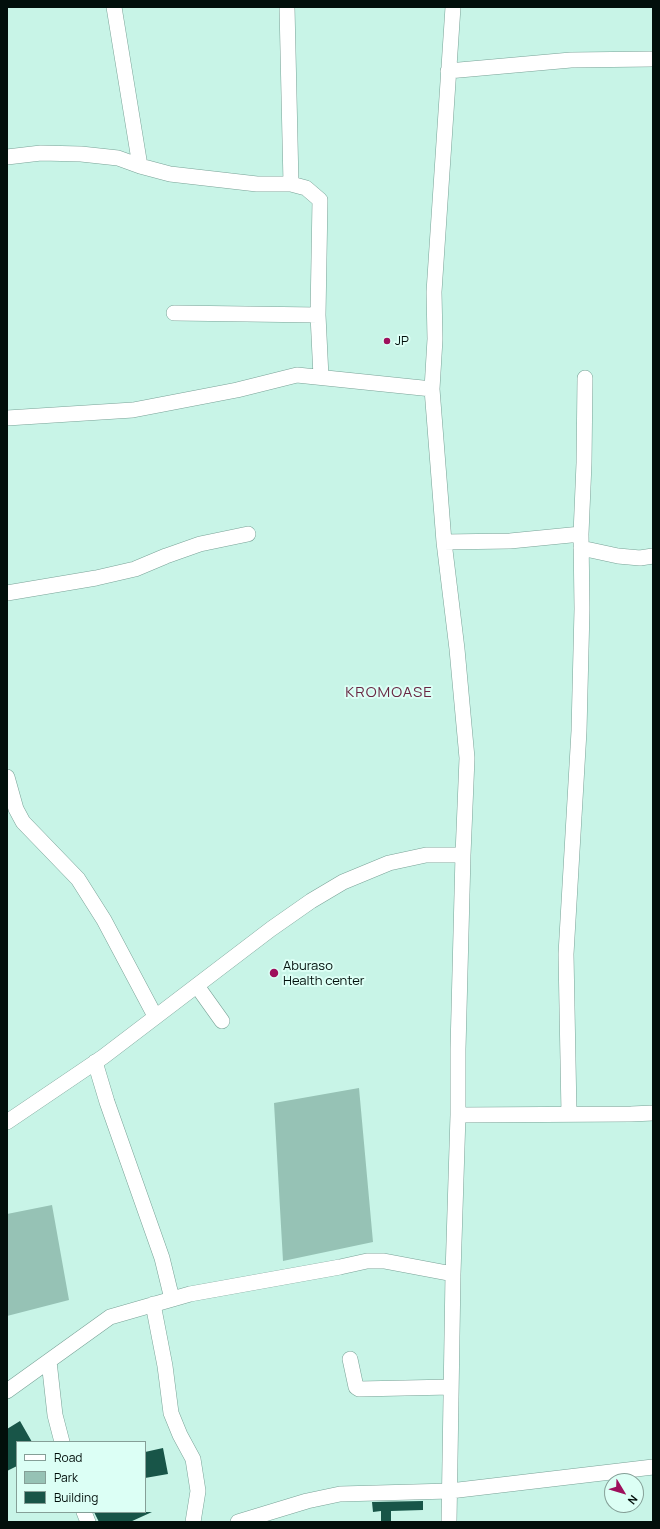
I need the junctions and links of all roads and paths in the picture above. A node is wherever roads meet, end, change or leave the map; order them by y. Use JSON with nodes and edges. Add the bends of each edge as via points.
{"nodes":[{"id":1,"x":114,"y":7,"type":"edge"},
{"id":2,"x":287,"y":7,"type":"edge"},
{"id":3,"x":453,"y":7,"type":"edge"},
{"id":4,"x":653,"y":59,"type":"edge"},
{"id":5,"x":448,"y":71,"type":"junction"},
{"id":6,"x":7,"y":157,"type":"edge"},
{"id":7,"x":140,"y":166,"type":"junction"},
{"id":8,"x":291,"y":184,"type":"junction"},
{"id":9,"x":174,"y":313,"type":"dead end"},
{"id":10,"x":318,"y":316,"type":"junction"},
{"id":11,"x":321,"y":378,"type":"junction"},
{"id":12,"x":585,"y":378,"type":"dead end"},
{"id":13,"x":432,"y":389,"type":"junction"},
{"id":14,"x":7,"y":418,"type":"edge"},
{"id":15,"x":248,"y":534,"type":"dead end"},
{"id":16,"x":581,"y":541,"type":"junction"},
{"id":17,"x":444,"y":542,"type":"junction"},
{"id":18,"x":653,"y":556,"type":"edge"},
{"id":19,"x":7,"y":593,"type":"edge"},
{"id":20,"x":7,"y":777,"type":"edge"},
{"id":21,"x":463,"y":855,"type":"junction"},
{"id":22,"x":197,"y":986,"type":"junction"},
{"id":23,"x":156,"y":1016,"type":"junction"},
{"id":24,"x":222,"y":1021,"type":"dead end"},
{"id":25,"x":95,"y":1062,"type":"junction"},
{"id":26,"x":653,"y":1113,"type":"edge"},
{"id":27,"x":569,"y":1114,"type":"junction"},
{"id":28,"x":458,"y":1115,"type":"junction"},
{"id":29,"x":7,"y":1122,"type":"edge"},
{"id":30,"x":453,"y":1274,"type":"junction"},
{"id":31,"x":172,"y":1299,"type":"junction"},
{"id":32,"x":153,"y":1304,"type":"junction"},
{"id":33,"x":350,"y":1359,"type":"dead end"},
{"id":34,"x":49,"y":1361,"type":"junction"},
{"id":35,"x":451,"y":1387,"type":"junction"},
{"id":36,"x":7,"y":1391,"type":"edge"},
{"id":37,"x":62,"y":1441,"type":"edge"},
{"id":38,"x":653,"y":1467,"type":"edge"},
{"id":39,"x":450,"y":1491,"type":"junction"},
{"id":40,"x":193,"y":1522,"type":"edge"},
{"id":41,"x":238,"y":1522,"type":"edge"},
{"id":42,"x":449,"y":1522,"type":"edge"}],
"edges":[{"from":1,"to":7,"type":"street"},
{"from":2,"to":8,"type":"street"},
{"from":3,"to":5,"type":"street"},
{"from":4,"to":5,"type":"street","via":[[571,60]]},
{"from":5,"to":13,"type":"street","via":[[434,292]]},
{"from":6,"to":7,"type":"street","via":[[41,153],[81,154],[118,158]]},
{"from":7,"to":8,"type":"street","via":[[170,174],[256,184]]},
{"from":8,"to":10,"type":"street","via":[[306,188],[320,200]]},
{"from":9,"to":10,"type":"street"},
{"from":10,"to":11,"type":"street"},
{"from":11,"to":13,"type":"street"},
{"from":11,"to":14,"type":"street","via":[[297,375],[237,390],[133,410]]},
{"from":12,"to":16,"type":"street"},
{"from":13,"to":17,"type":"street"},
{"from":15,"to":19,"type":"street","via":[[200,544],[135,569]]},
{"from":16,"to":17,"type":"street"},
{"from":16,"to":18,"type":"street","via":[[618,556]]},
{"from":16,"to":27,"type":"street","via":[[579,723],[566,954]]},
{"from":17,"to":21,"type":"street","via":[[467,758]]},
{"from":20,"to":23,"type":"street","via":[[16,809],[23,822],[78,879],[104,920]]},
{"from":21,"to":22,"type":"street","via":[[426,855],[389,863],[343,882],[311,901]]},
{"from":21,"to":28,"type":"street"},
{"from":22,"to":23,"type":"street"},
{"from":22,"to":24,"type":"street"},
{"from":23,"to":25,"type":"street"},
{"from":25,"to":29,"type":"street"},
{"from":25,"to":31,"type":"street","via":[[160,1252]]},
{"from":26,"to":27,"type":"street"},
{"from":27,"to":28,"type":"street"},
{"from":28,"to":30,"type":"street"},
{"from":30,"to":31,"type":"street","via":[[384,1261],[367,1261]]},
{"from":30,"to":35,"type":"street"},
{"from":31,"to":32,"type":"street"},
{"from":32,"to":34,"type":"street","via":[[110,1317]]},
{"from":32,"to":40,"type":"street","via":[[171,1413],[193,1459],[198,1491]]},
{"from":33,"to":35,"type":"street","via":[[356,1387],[359,1389]]},
{"from":34,"to":36,"type":"street"},
{"from":34,"to":37,"type":"street","via":[[55,1415]]},
{"from":35,"to":39,"type":"street"},
{"from":38,"to":39,"type":"street"},
{"from":39,"to":41,"type":"street","via":[[340,1494]]},
{"from":39,"to":42,"type":"street"}]}
